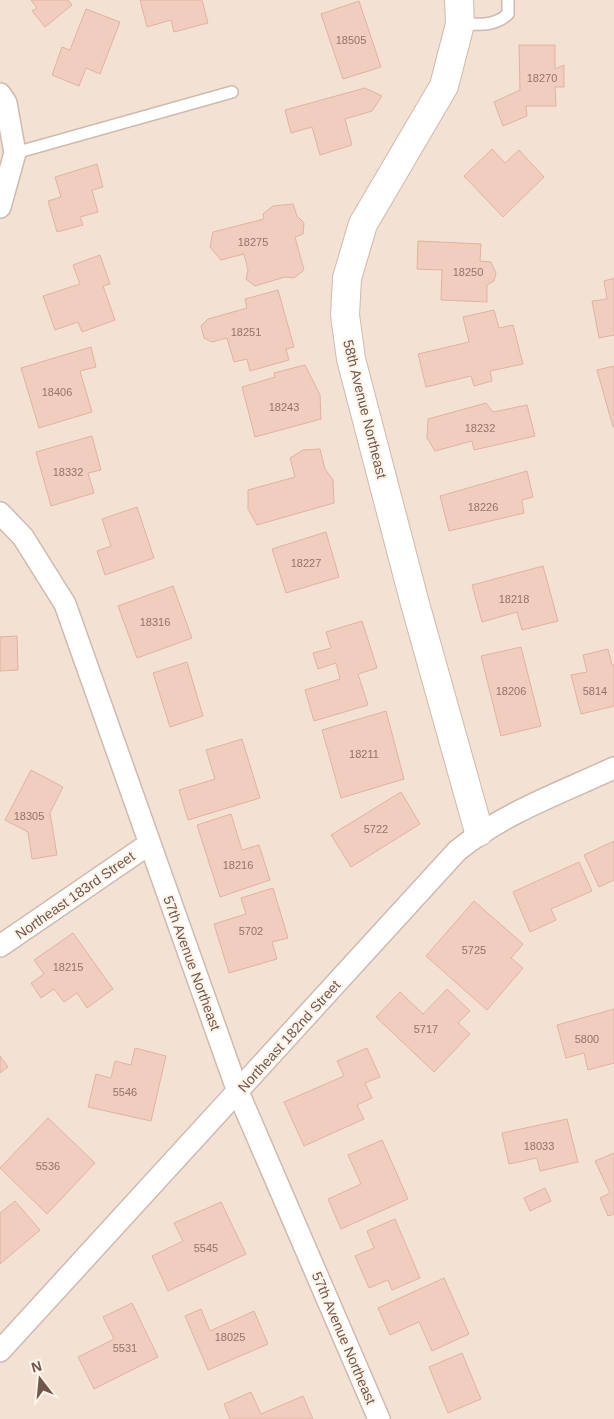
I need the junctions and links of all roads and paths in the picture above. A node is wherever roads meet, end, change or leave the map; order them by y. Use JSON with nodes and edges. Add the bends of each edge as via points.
{"nodes":[{"id":1,"x":508,"y":0,"type":"edge"},
{"id":2,"x":460,"y":12,"type":"edge"},
{"id":3,"x":232,"y":92,"type":"dead end"},
{"id":4,"x":0,"y":94,"type":"edge"},
{"id":5,"x":15,"y":153,"type":"junction"},
{"id":6,"x":0,"y":207,"type":"edge"},
{"id":7,"x":0,"y":513,"type":"edge"},
{"id":8,"x":614,"y":768,"type":"edge"},
{"id":9,"x":480,"y":832,"type":"junction"},
{"id":10,"x":149,"y":844,"type":"junction"},
{"id":11,"x":0,"y":946,"type":"edge"},
{"id":12,"x":238,"y":1092,"type":"junction"},
{"id":13,"x":0,"y":1351,"type":"edge"},
{"id":14,"x":379,"y":1419,"type":"edge"}],
"edges":[{"from":1,"to":2,"type":"lane","via":[[508,14],[492,24]]},
{"from":2,"to":9,"type":"street","name":"58th Avenue Northeast","via":[[444,86],[363,224],[347,278],[344,315],[356,378],[414,600]]},
{"from":3,"to":5,"type":"lane"},
{"from":4,"to":5,"type":"street","via":[[6,103]]},
{"from":5,"to":6,"type":"street"},
{"from":7,"to":10,"type":"street","name":"57th Avenue Northeast","via":[[23,537],[65,604]]},
{"from":8,"to":9,"type":"street","name":"Northeast 182nd Street"},
{"from":9,"to":12,"type":"street","name":"Northeast 182nd Street","via":[[450,858]]},
{"from":10,"to":11,"type":"street","name":"Northeast 183rd Street"},
{"from":10,"to":12,"type":"street","name":"57th Avenue Northeast"},
{"from":12,"to":13,"type":"street","name":"Northeast 182nd Street"},
{"from":12,"to":14,"type":"street","name":"57th Avenue Northeast"}]}
